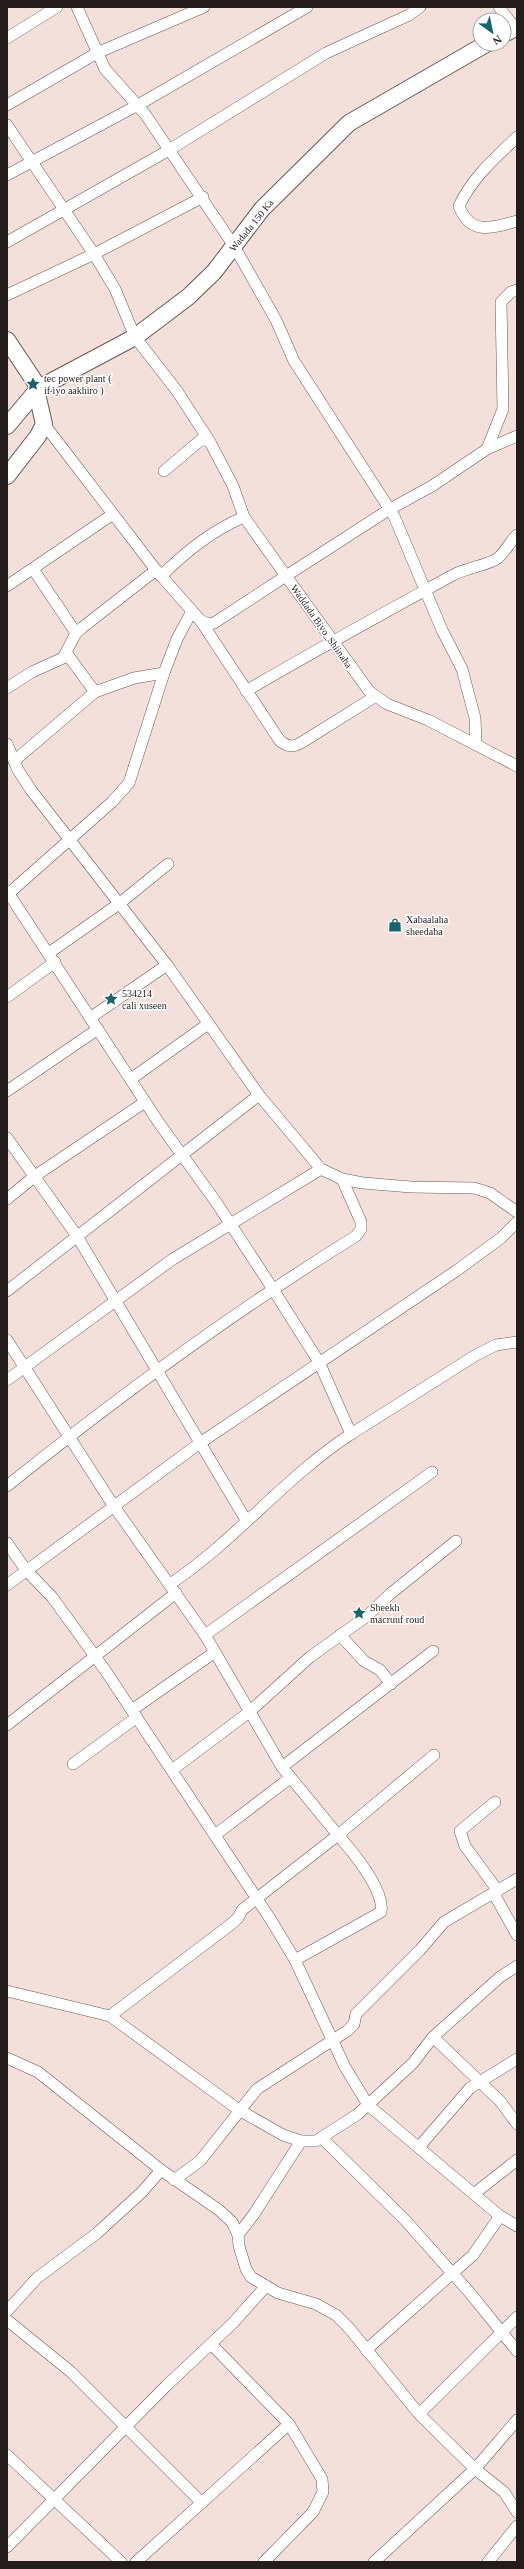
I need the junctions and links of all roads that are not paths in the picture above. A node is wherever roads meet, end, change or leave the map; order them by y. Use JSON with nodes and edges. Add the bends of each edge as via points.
{"nodes":[{"id":1,"x":57,"y":7,"type":"edge"},
{"id":2,"x":77,"y":7,"type":"edge"},
{"id":3,"x":204,"y":7,"type":"edge"},
{"id":4,"x":307,"y":7,"type":"edge"},
{"id":5,"x":420,"y":7,"type":"edge"},
{"id":6,"x":499,"y":7,"type":"edge"},
{"id":7,"x":513,"y":30,"type":"edge"},
{"id":8,"x":7,"y":38,"type":"edge"},
{"id":9,"x":472,"y":52,"type":"edge"},
{"id":10,"x":97,"y":53,"type":"junction"},
{"id":11,"x":7,"y":105,"type":"edge"},
{"id":12,"x":138,"y":105,"type":"junction"},
{"id":13,"x":7,"y":125,"type":"edge"},
{"id":14,"x":517,"y":137,"type":"edge"},
{"id":15,"x":169,"y":150,"type":"junction"},
{"id":16,"x":32,"y":161,"type":"junction"},
{"id":17,"x":7,"y":175,"type":"edge"},
{"id":18,"x":203,"y":197,"type":"junction"},
{"id":19,"x":66,"y":209,"type":"junction"},
{"id":20,"x":517,"y":221,"type":"edge"},
{"id":21,"x":7,"y":242,"type":"edge"},
{"id":22,"x":234,"y":246,"type":"junction"},
{"id":23,"x":94,"y":254,"type":"junction"},
{"id":24,"x":517,"y":290,"type":"edge"},
{"id":25,"x":7,"y":295,"type":"edge"},
{"id":26,"x":135,"y":337,"type":"junction"},
{"id":27,"x":7,"y":340,"type":"edge"},
{"id":28,"x":38,"y":391,"type":"junction"},
{"id":29,"x":44,"y":424,"type":"junction"},
{"id":30,"x":7,"y":426,"type":"edge"},
{"id":31,"x":517,"y":436,"type":"edge"},
{"id":32,"x":210,"y":442,"type":"junction"},
{"id":33,"x":487,"y":449,"type":"junction"},
{"id":34,"x":164,"y":471,"type":"dead end"},
{"id":35,"x":7,"y":476,"type":"edge"},
{"id":36,"x":390,"y":509,"type":"junction"},
{"id":37,"x":113,"y":514,"type":"junction"},
{"id":38,"x":244,"y":517,"type":"junction"},
{"id":39,"x":517,"y":535,"type":"edge"},
{"id":40,"x":33,"y":569,"type":"junction"},
{"id":41,"x":158,"y":573,"type":"junction"},
{"id":42,"x":286,"y":576,"type":"junction"},
{"id":43,"x":7,"y":586,"type":"edge"},
{"id":44,"x":425,"y":591,"type":"junction"},
{"id":45,"x":192,"y":611,"type":"junction"},
{"id":46,"x":200,"y":620,"type":"junction"},
{"id":47,"x":76,"y":633,"type":"junction"},
{"id":48,"x":331,"y":641,"type":"junction"},
{"id":49,"x":67,"y":654,"type":"junction"},
{"id":50,"x":164,"y":673,"type":"junction"},
{"id":51,"x":7,"y":688,"type":"edge"},
{"id":52,"x":246,"y":691,"type":"junction"},
{"id":53,"x":95,"y":692,"type":"junction"},
{"id":54,"x":376,"y":696,"type":"junction"},
{"id":55,"x":476,"y":743,"type":"junction"},
{"id":56,"x":7,"y":744,"type":"edge"},
{"id":57,"x":14,"y":761,"type":"junction"},
{"id":58,"x":516,"y":764,"type":"edge"},
{"id":59,"x":70,"y":839,"type":"junction"},
{"id":60,"x":168,"y":864,"type":"dead end"},
{"id":61,"x":8,"y":893,"type":"edge"},
{"id":62,"x":120,"y":903,"type":"junction"},
{"id":63,"x":52,"y":958,"type":"junction"},
{"id":64,"x":166,"y":965,"type":"junction"},
{"id":65,"x":7,"y":997,"type":"edge"},
{"id":66,"x":90,"y":1018,"type":"junction"},
{"id":67,"x":208,"y":1024,"type":"junction"},
{"id":68,"x":98,"y":1029,"type":"junction"},
{"id":69,"x":131,"y":1079,"type":"junction"},
{"id":70,"x":7,"y":1091,"type":"edge"},
{"id":71,"x":259,"y":1095,"type":"junction"},
{"id":72,"x":146,"y":1102,"type":"junction"},
{"id":73,"x":7,"y":1138,"type":"edge"},
{"id":74,"x":183,"y":1155,"type":"junction"},
{"id":75,"x":321,"y":1169,"type":"junction"},
{"id":76,"x":35,"y":1176,"type":"junction"},
{"id":77,"x":342,"y":1179,"type":"junction"},
{"id":78,"x":7,"y":1199,"type":"edge"},
{"id":79,"x":517,"y":1212,"type":"edge"},
{"id":80,"x":517,"y":1222,"type":"edge"},
{"id":81,"x":230,"y":1224,"type":"junction"},
{"id":82,"x":77,"y":1236,"type":"junction"},
{"id":83,"x":272,"y":1288,"type":"junction"},
{"id":84,"x":7,"y":1290,"type":"edge"},
{"id":85,"x":114,"y":1300,"type":"junction"},
{"id":86,"x":7,"y":1340,"type":"edge"},
{"id":87,"x":517,"y":1342,"type":"edge"},
{"id":88,"x":318,"y":1362,"type":"junction"},
{"id":89,"x":24,"y":1366,"type":"junction"},
{"id":90,"x":156,"y":1372,"type":"junction"},
{"id":91,"x":7,"y":1380,"type":"edge"},
{"id":92,"x":351,"y":1434,"type":"junction"},
{"id":93,"x":70,"y":1436,"type":"junction"},
{"id":94,"x":200,"y":1442,"type":"junction"},
{"id":95,"x":432,"y":1472,"type":"dead end"},
{"id":96,"x":7,"y":1486,"type":"edge"},
{"id":97,"x":113,"y":1504,"type":"junction"},
{"id":98,"x":246,"y":1520,"type":"junction"},
{"id":99,"x":456,"y":1541,"type":"dead end"},
{"id":100,"x":7,"y":1543,"type":"edge"},
{"id":101,"x":26,"y":1570,"type":"junction"},
{"id":102,"x":7,"y":1585,"type":"edge"},
{"id":103,"x":173,"y":1589,"type":"junction"},
{"id":104,"x":340,"y":1635,"type":"junction"},
{"id":105,"x":205,"y":1636,"type":"junction"},
{"id":106,"x":433,"y":1651,"type":"dead end"},
{"id":107,"x":215,"y":1652,"type":"junction"},
{"id":108,"x":95,"y":1656,"type":"junction"},
{"id":109,"x":391,"y":1684,"type":"junction"},
{"id":110,"x":135,"y":1713,"type":"junction"},
{"id":111,"x":248,"y":1713,"type":"junction"},
{"id":112,"x":7,"y":1725,"type":"edge"},
{"id":113,"x":434,"y":1756,"type":"dead end"},
{"id":114,"x":73,"y":1764,"type":"dead end"},
{"id":115,"x":282,"y":1767,"type":"junction"},
{"id":116,"x":172,"y":1770,"type":"junction"},
{"id":117,"x":290,"y":1778,"type":"junction"},
{"id":118,"x":495,"y":1802,"type":"dead end"},
{"id":119,"x":216,"y":1835,"type":"junction"},
{"id":120,"x":338,"y":1835,"type":"junction"},
{"id":121,"x":517,"y":1879,"type":"edge"},
{"id":122,"x":496,"y":1892,"type":"junction"},
{"id":123,"x":257,"y":1899,"type":"junction"},
{"id":124,"x":517,"y":1935,"type":"edge"},
{"id":125,"x":295,"y":1960,"type":"junction"},
{"id":126,"x":515,"y":1969,"type":"edge"},
{"id":127,"x":7,"y":1991,"type":"edge"},
{"id":128,"x":110,"y":2016,"type":"junction"},
{"id":129,"x":433,"y":2037,"type":"junction"},
{"id":130,"x":333,"y":2042,"type":"junction"},
{"id":131,"x":7,"y":2058,"type":"edge"},
{"id":132,"x":517,"y":2059,"type":"edge"},
{"id":133,"x":481,"y":2082,"type":"junction"},
{"id":134,"x":368,"y":2105,"type":"junction"},
{"id":135,"x":239,"y":2110,"type":"junction"},
{"id":136,"x":517,"y":2124,"type":"edge"},
{"id":137,"x":322,"y":2138,"type":"junction"},
{"id":138,"x":300,"y":2141,"type":"junction"},
{"id":139,"x":419,"y":2147,"type":"junction"},
{"id":140,"x":517,"y":2160,"type":"edge"},
{"id":141,"x":161,"y":2170,"type":"junction"},
{"id":142,"x":174,"y":2180,"type":"junction"},
{"id":143,"x":475,"y":2194,"type":"junction"},
{"id":144,"x":500,"y":2216,"type":"junction"},
{"id":145,"x":517,"y":2226,"type":"edge"},
{"id":146,"x":238,"y":2235,"type":"junction"},
{"id":147,"x":453,"y":2273,"type":"junction"},
{"id":148,"x":266,"y":2286,"type":"junction"},
{"id":149,"x":7,"y":2311,"type":"edge"},
{"id":150,"x":517,"y":2316,"type":"edge"},
{"id":151,"x":7,"y":2320,"type":"edge"},
{"id":152,"x":501,"y":2332,"type":"junction"},
{"id":153,"x":212,"y":2344,"type":"junction"},
{"id":154,"x":366,"y":2350,"type":"junction"},
{"id":155,"x":517,"y":2351,"type":"edge"},
{"id":156,"x":419,"y":2414,"type":"junction"},
{"id":157,"x":517,"y":2420,"type":"edge"},
{"id":158,"x":290,"y":2424,"type":"junction"},
{"id":159,"x":126,"y":2427,"type":"junction"},
{"id":160,"x":7,"y":2455,"type":"edge"},
{"id":161,"x":475,"y":2469,"type":"junction"},
{"id":162,"x":55,"y":2499,"type":"junction"},
{"id":163,"x":202,"y":2503,"type":"junction"},
{"id":164,"x":517,"y":2512,"type":"edge"},
{"id":165,"x":517,"y":2526,"type":"edge"},
{"id":166,"x":7,"y":2547,"type":"edge"},
{"id":167,"x":121,"y":2562,"type":"edge"},
{"id":168,"x":136,"y":2562,"type":"edge"},
{"id":169,"x":264,"y":2562,"type":"edge"},
{"id":170,"x":374,"y":2562,"type":"edge"},
{"id":171,"x":488,"y":2562,"type":"edge"}],
"edges":[{"from":1,"to":8,"type":"street"},
{"from":2,"to":10,"type":"street"},
{"from":3,"to":10,"type":"street"},
{"from":4,"to":12,"type":"street"},
{"from":5,"to":15,"type":"street","via":[[409,15],[326,53]]},
{"from":6,"to":7,"type":"street"},
{"from":9,"to":22,"type":"street","name":"Wadada 150 Ka","via":[[349,123],[262,209]]},
{"from":10,"to":11,"type":"street"},
{"from":10,"to":12,"type":"street","via":[[105,69]]},
{"from":12,"to":15,"type":"street"},
{"from":12,"to":16,"type":"street"},
{"from":13,"to":16,"type":"street"},
{"from":14,"to":20,"type":"street","via":[[466,191],[459,206],[462,214],[476,226],[488,229]]},
{"from":15,"to":18,"type":"street"},
{"from":15,"to":19,"type":"street"},
{"from":16,"to":17,"type":"street"},
{"from":16,"to":19,"type":"street"},
{"from":18,"to":22,"type":"street"},
{"from":18,"to":23,"type":"street"},
{"from":19,"to":21,"type":"street"},
{"from":19,"to":23,"type":"street"},
{"from":22,"to":26,"type":"street","name":"Wadada 150 Ka","via":[[214,272],[188,297]]},
{"from":22,"to":36,"type":"street","via":[[276,320],[294,361]]},
{"from":23,"to":25,"type":"street"},
{"from":23,"to":26,"type":"street","via":[[115,289]]},
{"from":24,"to":33,"type":"street","via":[[501,302],[503,408]]},
{"from":26,"to":28,"type":"street","name":"Wadada 150 Ka"},
{"from":26,"to":32,"type":"street","via":[[178,391]]},
{"from":27,"to":28,"type":"street"},
{"from":28,"to":29,"type":"street"},
{"from":28,"to":30,"type":"street","name":"Wadada 150 Ka"},
{"from":29,"to":35,"type":"street","via":[[38,436]]},
{"from":29,"to":37,"type":"street"},
{"from":31,"to":33,"type":"street"},
{"from":32,"to":34,"type":"street","via":[[202,439],[194,444]]},
{"from":32,"to":38,"type":"street","via":[[233,486]]},
{"from":33,"to":36,"type":"street","via":[[432,486]]},
{"from":36,"to":42,"type":"street"},
{"from":36,"to":44,"type":"street"},
{"from":37,"to":40,"type":"street"},
{"from":37,"to":41,"type":"street"},
{"from":38,"to":41,"type":"street","via":[[220,527]]},
{"from":38,"to":42,"type":"street"},
{"from":39,"to":44,"type":"street","via":[[492,562],[464,569]]},
{"from":40,"to":43,"type":"street"},
{"from":40,"to":47,"type":"street"},
{"from":41,"to":45,"type":"street"},
{"from":41,"to":47,"type":"street"},
{"from":42,"to":46,"type":"street","name":"Waddada Biyo_Shiinaha","via":[[214,623],[208,624]]},
{"from":42,"to":48,"type":"street","name":"Waddada Biyo_Shiinaha"},
{"from":44,"to":48,"type":"street"},
{"from":44,"to":55,"type":"street","via":[[462,669],[475,718]]},
{"from":45,"to":46,"type":"street"},
{"from":45,"to":50,"type":"street","via":[[177,639]]},
{"from":46,"to":52,"type":"street"},
{"from":47,"to":49,"type":"street"},
{"from":48,"to":52,"type":"street"},
{"from":48,"to":54,"type":"street","name":"Waddada Biyo_Shiinaha","via":[[369,692]]},
{"from":49,"to":51,"type":"street","via":[[59,661],[32,672]]},
{"from":49,"to":53,"type":"street"},
{"from":50,"to":53,"type":"street","via":[[134,678]]},
{"from":50,"to":59,"type":"street","via":[[129,783],[112,802]]},
{"from":52,"to":54,"type":"street","via":[[280,741],[292,747]]},
{"from":53,"to":57,"type":"street"},
{"from":54,"to":55,"type":"street","name":"Waddada Biyo_Shiinaha","via":[[387,704]]},
{"from":55,"to":58,"type":"street","name":"Waddada Biyo_Shiinaha"},
{"from":56,"to":57,"type":"street"},
{"from":57,"to":59,"type":"street","via":[[31,790]]},
{"from":59,"to":61,"type":"street"},
{"from":59,"to":62,"type":"street"},
{"from":60,"to":62,"type":"street"},
{"from":61,"to":63,"type":"street"},
{"from":62,"to":63,"type":"street"},
{"from":62,"to":64,"type":"street"},
{"from":63,"to":65,"type":"street"},
{"from":63,"to":66,"type":"street"},
{"from":64,"to":66,"type":"street"},
{"from":64,"to":67,"type":"street"},
{"from":66,"to":68,"type":"street"},
{"from":67,"to":69,"type":"street"},
{"from":67,"to":71,"type":"street"},
{"from":68,"to":69,"type":"street"},
{"from":68,"to":70,"type":"street"},
{"from":69,"to":72,"type":"street"},
{"from":71,"to":74,"type":"street"},
{"from":71,"to":75,"type":"street"},
{"from":72,"to":74,"type":"street"},
{"from":72,"to":76,"type":"street"},
{"from":73,"to":76,"type":"street"},
{"from":74,"to":81,"type":"street"},
{"from":74,"to":82,"type":"street"},
{"from":75,"to":77,"type":"street"},
{"from":75,"to":81,"type":"street"},
{"from":76,"to":78,"type":"street"},
{"from":76,"to":82,"type":"street"},
{"from":77,"to":79,"type":"street","via":[[411,1187],[474,1188],[490,1193]]},
{"from":77,"to":83,"type":"street","via":[[361,1222],[361,1229],[356,1236]]},
{"from":80,"to":88,"type":"street","via":[[501,1238],[439,1283]]},
{"from":81,"to":83,"type":"street"},
{"from":81,"to":85,"type":"street"},
{"from":82,"to":84,"type":"street"},
{"from":82,"to":85,"type":"street"},
{"from":83,"to":88,"type":"street"},
{"from":83,"to":90,"type":"street"},
{"from":85,"to":89,"type":"street"},
{"from":85,"to":90,"type":"street"},
{"from":86,"to":89,"type":"street"},
{"from":87,"to":92,"type":"street","via":[[496,1345],[476,1355]]},
{"from":88,"to":92,"type":"street"},
{"from":88,"to":94,"type":"street"},
{"from":89,"to":91,"type":"street"},
{"from":89,"to":93,"type":"street"},
{"from":90,"to":93,"type":"street"},
{"from":90,"to":94,"type":"street"},
{"from":92,"to":98,"type":"street","via":[[321,1454]]},
{"from":93,"to":96,"type":"street"},
{"from":93,"to":97,"type":"street"},
{"from":94,"to":97,"type":"street"},
{"from":94,"to":98,"type":"street"},
{"from":95,"to":105,"type":"street"},
{"from":97,"to":101,"type":"street"},
{"from":97,"to":103,"type":"street"},
{"from":98,"to":103,"type":"street"},
{"from":99,"to":104,"type":"street","via":[[390,1594],[367,1616]]},
{"from":100,"to":101,"type":"street"},
{"from":101,"to":102,"type":"street"},
{"from":101,"to":108,"type":"street","via":[[52,1598]]},
{"from":103,"to":105,"type":"street"},
{"from":103,"to":108,"type":"street"},
{"from":104,"to":109,"type":"street","via":[[364,1661],[380,1670]]},
{"from":104,"to":111,"type":"street","via":[[310,1657]]},
{"from":105,"to":107,"type":"street"},
{"from":106,"to":109,"type":"street"},
{"from":107,"to":110,"type":"street"},
{"from":107,"to":111,"type":"street"},
{"from":108,"to":110,"type":"street"},
{"from":108,"to":112,"type":"street"},
{"from":109,"to":115,"type":"street"},
{"from":110,"to":114,"type":"street"},
{"from":110,"to":116,"type":"street"},
{"from":111,"to":115,"type":"street"},
{"from":111,"to":116,"type":"street"},
{"from":113,"to":120,"type":"street"},
{"from":115,"to":117,"type":"street"},
{"from":116,"to":119,"type":"street"},
{"from":117,"to":119,"type":"street"},
{"from":117,"to":120,"type":"street"},
{"from":118,"to":122,"type":"street","via":[[460,1831],[466,1846]]},
{"from":119,"to":123,"type":"street"},
{"from":120,"to":123,"type":"street"},
{"from":120,"to":125,"type":"street","via":[[354,1854],[375,1887],[383,1904],[381,1912]]},
{"from":121,"to":122,"type":"street"},
{"from":122,"to":124,"type":"street"},
{"from":122,"to":130,"type":"street","via":[[444,1922],[420,1950],[356,2014],[354,2024]]},
{"from":123,"to":125,"type":"street"},
{"from":123,"to":128,"type":"street","via":[[242,1910],[234,1922]]},
{"from":125,"to":130,"type":"street"},
{"from":126,"to":129,"type":"street"},
{"from":127,"to":128,"type":"street"},
{"from":128,"to":135,"type":"street"},
{"from":129,"to":133,"type":"street"},
{"from":129,"to":134,"type":"street","via":[[413,2063]]},
{"from":130,"to":134,"type":"street"},
{"from":130,"to":135,"type":"street","via":[[257,2089]]},
{"from":131,"to":141,"type":"street","via":[[38,2072]]},
{"from":132,"to":133,"type":"street"},
{"from":133,"to":136,"type":"street","via":[[500,2101]]},
{"from":133,"to":139,"type":"street","via":[[470,2088]]},
{"from":134,"to":137,"type":"street"},
{"from":134,"to":139,"type":"street"},
{"from":135,"to":138,"type":"street","via":[[283,2135]]},
{"from":135,"to":142,"type":"street","via":[[200,2161]]},
{"from":137,"to":138,"type":"street","via":[[316,2141]]},
{"from":137,"to":147,"type":"street","via":[[405,2220]]},
{"from":138,"to":146,"type":"street"},
{"from":139,"to":143,"type":"street"},
{"from":140,"to":143,"type":"street"},
{"from":141,"to":142,"type":"street"},
{"from":141,"to":149,"type":"street","via":[[142,2192],[96,2234],[38,2278]]},
{"from":142,"to":146,"type":"street","via":[[219,2210],[232,2222]]},
{"from":143,"to":144,"type":"street"},
{"from":144,"to":145,"type":"street"},
{"from":144,"to":147,"type":"street","via":[[473,2255]]},
{"from":146,"to":148,"type":"street","via":[[246,2269],[251,2277]]},
{"from":147,"to":152,"type":"street"},
{"from":147,"to":154,"type":"street"},
{"from":148,"to":153,"type":"street"},
{"from":148,"to":154,"type":"street","via":[[278,2293],[316,2304],[336,2315]]},
{"from":150,"to":152,"type":"street"},
{"from":151,"to":159,"type":"street","via":[[71,2372]]},
{"from":152,"to":155,"type":"street"},
{"from":152,"to":156,"type":"street"},
{"from":153,"to":158,"type":"street"},
{"from":153,"to":159,"type":"street"},
{"from":154,"to":156,"type":"street"},
{"from":156,"to":161,"type":"street"},
{"from":157,"to":161,"type":"street"},
{"from":158,"to":163,"type":"street"},
{"from":158,"to":169,"type":"street","via":[[322,2479],[323,2492],[314,2512]]},
{"from":159,"to":162,"type":"street"},
{"from":159,"to":163,"type":"street"},
{"from":160,"to":162,"type":"street"},
{"from":161,"to":164,"type":"street","via":[[504,2492]]},
{"from":161,"to":170,"type":"street"},
{"from":162,"to":166,"type":"street"},
{"from":162,"to":167,"type":"street"},
{"from":163,"to":168,"type":"street"},
{"from":165,"to":171,"type":"street"}]}
